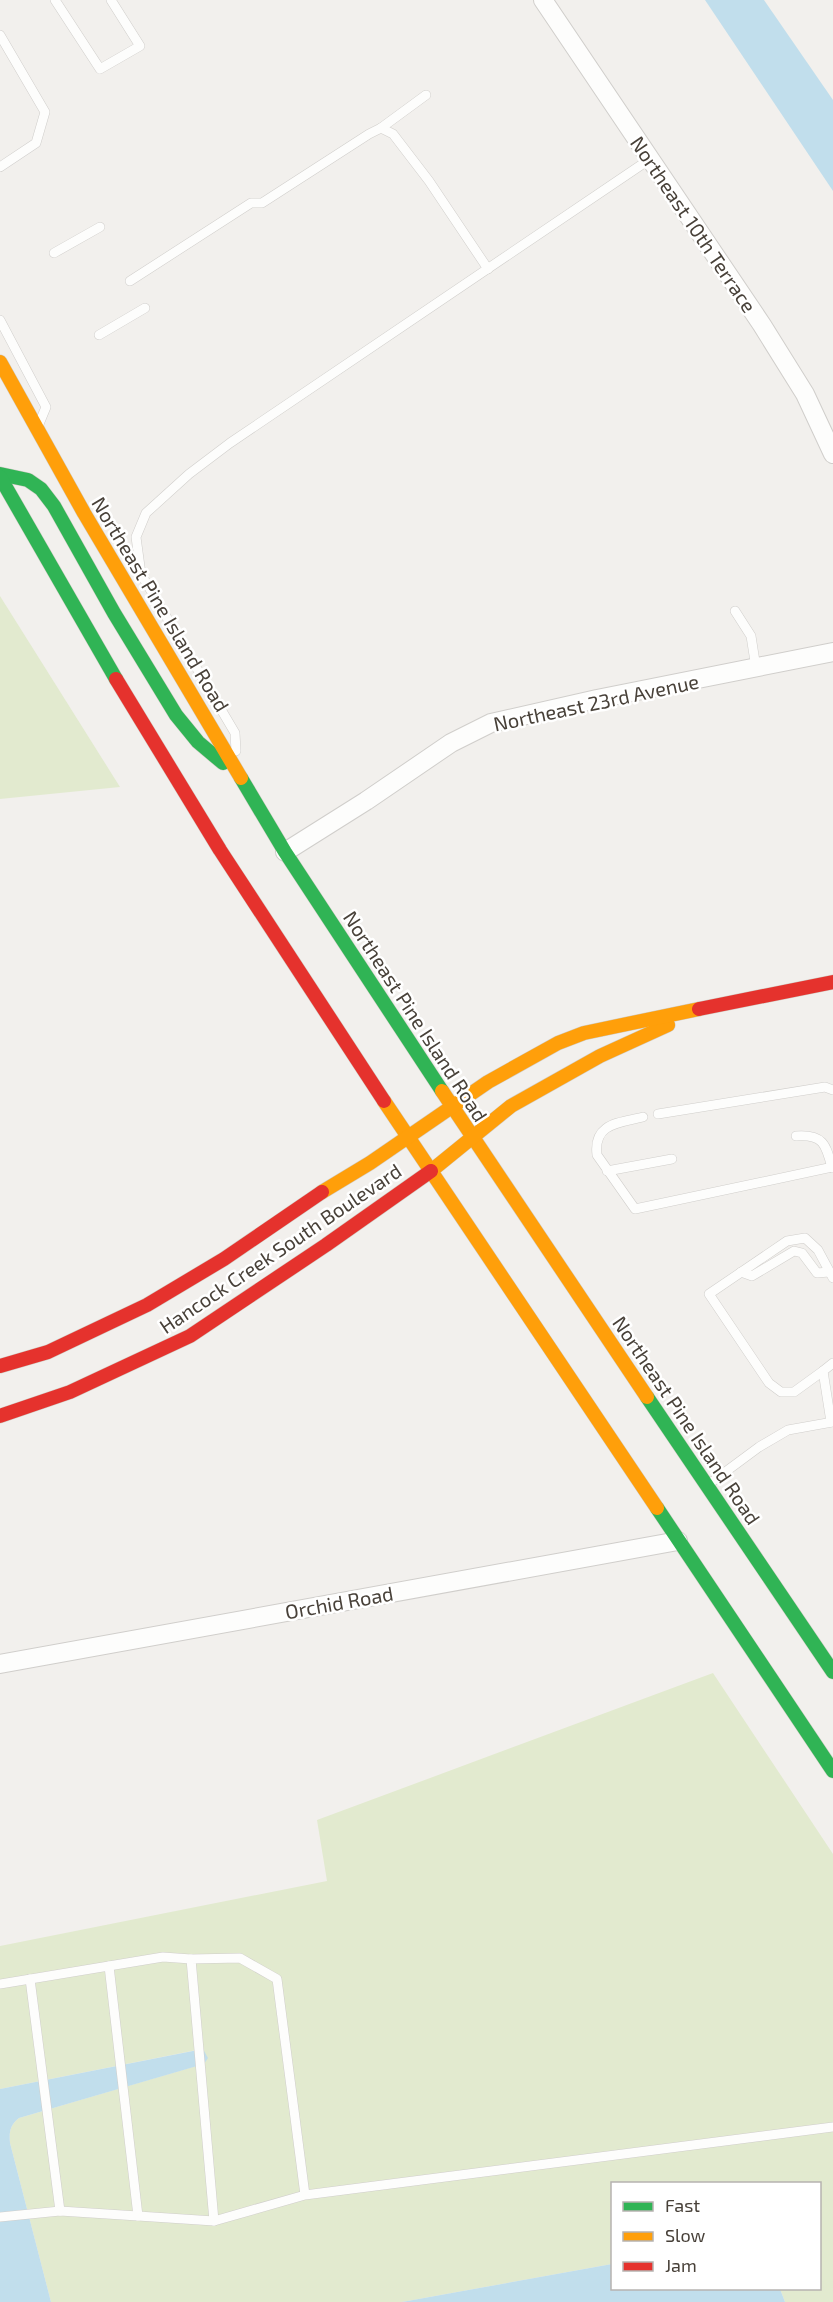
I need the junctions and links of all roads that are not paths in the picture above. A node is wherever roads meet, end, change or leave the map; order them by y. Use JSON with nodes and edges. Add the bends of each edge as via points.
{"nodes":[{"id":1,"x":55,"y":0,"type":"edge"},
{"id":2,"x":111,"y":0,"type":"edge"},
{"id":3,"x":543,"y":0,"type":"edge"},
{"id":4,"x":0,"y":35,"type":"edge"},
{"id":5,"x":426,"y":95,"type":"dead end"},
{"id":6,"x":381,"y":128,"type":"junction"},
{"id":7,"x":650,"y":159,"type":"junction"},
{"id":8,"x":0,"y":167,"type":"edge"},
{"id":9,"x":100,"y":227,"type":"dead end"},
{"id":10,"x":54,"y":253,"type":"dead end"},
{"id":11,"x":488,"y":269,"type":"junction"},
{"id":12,"x":130,"y":281,"type":"dead end"},
{"id":13,"x":145,"y":308,"type":"dead end"},
{"id":14,"x":0,"y":320,"type":"edge"},
{"id":15,"x":99,"y":335,"type":"dead end"},
{"id":16,"x":0,"y":362,"type":"edge"},
{"id":17,"x":36,"y":429,"type":"junction"},
{"id":18,"x":833,"y":454,"type":"edge"},
{"id":19,"x":0,"y":476,"type":"edge"},
{"id":20,"x":735,"y":611,"type":"dead end"},
{"id":21,"x":833,"y":652,"type":"edge"},
{"id":22,"x":756,"y":668,"type":"junction"},
{"id":23,"x":238,"y":772,"type":"junction"},
{"id":24,"x":285,"y":852,"type":"junction"},
{"id":25,"x":833,"y":982,"type":"edge"},
{"id":26,"x":704,"y":1009,"type":"junction"},
{"id":27,"x":833,"y":1090,"type":"edge"},
{"id":28,"x":452,"y":1107,"type":"junction"},
{"id":29,"x":658,"y":1114,"type":"dead end"},
{"id":30,"x":643,"y":1117,"type":"dead end"},
{"id":31,"x":796,"y":1136,"type":"dead end"},
{"id":32,"x":407,"y":1137,"type":"junction"},
{"id":33,"x":473,"y":1138,"type":"junction"},
{"id":34,"x":672,"y":1159,"type":"dead end"},
{"id":35,"x":832,"y":1168,"type":"edge"},
{"id":36,"x":430,"y":1171,"type":"junction"},
{"id":37,"x":607,"y":1171,"type":"junction"},
{"id":38,"x":741,"y":1272,"type":"junction"},
{"id":39,"x":831,"y":1275,"type":"edge"},
{"id":40,"x":833,"y":1363,"type":"edge"},
{"id":41,"x":0,"y":1366,"type":"edge"},
{"id":42,"x":823,"y":1371,"type":"junction"},
{"id":43,"x":0,"y":1416,"type":"edge"},
{"id":44,"x":832,"y":1422,"type":"edge"},
{"id":45,"x":608,"y":1437,"type":"junction"},
{"id":46,"x":645,"y":1468,"type":"dead end"},
{"id":47,"x":707,"y":1485,"type":"junction"},
{"id":48,"x":678,"y":1541,"type":"junction"},
{"id":49,"x":0,"y":1664,"type":"edge"},
{"id":50,"x":833,"y":1672,"type":"edge"},
{"id":51,"x":833,"y":1771,"type":"edge"},
{"id":52,"x":191,"y":1959,"type":"junction"},
{"id":53,"x":109,"y":1966,"type":"junction"},
{"id":54,"x":30,"y":1979,"type":"junction"},
{"id":55,"x":0,"y":1984,"type":"edge"},
{"id":56,"x":833,"y":2127,"type":"edge"},
{"id":57,"x":305,"y":2195,"type":"junction"},
{"id":58,"x":60,"y":2211,"type":"junction"},
{"id":59,"x":138,"y":2216,"type":"junction"},
{"id":60,"x":0,"y":2217,"type":"edge"},
{"id":61,"x":214,"y":2221,"type":"junction"}],
"edges":[{"from":1,"to":2,"type":"lane","via":[[100,69],[140,46]]},
{"from":3,"to":7,"type":"street","name":"Northeast 10th Terrace"},
{"from":4,"to":8,"type":"lane","via":[[45,112],[36,143]]},
{"from":5,"to":6,"type":"lane"},
{"from":6,"to":11,"type":"lane","via":[[393,134]]},
{"from":6,"to":12,"type":"lane","via":[[262,203],[251,203]]},
{"from":7,"to":11,"type":"lane"},
{"from":7,"to":18,"type":"street","name":"Northeast 10th Terrace","via":[[805,393]]},
{"from":9,"to":10,"type":"lane"},
{"from":11,"to":23,"type":"lane","via":[[231,443],[146,513],[136,537],[141,574],[235,733]]},
{"from":13,"to":15,"type":"lane"},
{"from":14,"to":17,"type":"lane","via":[[45,407]]},
{"from":16,"to":17,"type":"main road","name":"Northeast Pine Island Road"},
{"from":17,"to":23,"type":"main road","name":"Northeast Pine Island Road"},
{"from":19,"to":23,"type":"main road","via":[[28,480],[41,489],[176,714],[198,742]]},
{"from":19,"to":32,"type":"main road","via":[[16,514],[143,725]]},
{"from":20,"to":22,"type":"lane","via":[[751,636]]},
{"from":21,"to":22,"type":"street","name":"Northeast 23rd Avenue"},
{"from":22,"to":24,"type":"street","name":"Northeast 23rd Avenue","via":[[491,723],[451,742]]},
{"from":23,"to":24,"type":"main road","name":"Northeast Pine Island Road"},
{"from":24,"to":28,"type":"main road","name":"Northeast Pine Island Road"},
{"from":25,"to":26,"type":"main road"},
{"from":26,"to":28,"type":"main road","name":"Hancock Creek South Boulevard","via":[[610,1027],[558,1042]]},
{"from":26,"to":33,"type":"main road","name":"Hancock Creek South Boulevard","via":[[600,1056],[511,1106]]},
{"from":27,"to":29,"type":"lane","via":[[825,1087]]},
{"from":28,"to":32,"type":"main road","name":"Hancock Creek South Boulevard"},
{"from":28,"to":33,"type":"main road","name":"Northeast Pine Island Road"},
{"from":30,"to":37,"type":"lane","via":[[607,1126],[597,1136],[597,1155]]},
{"from":31,"to":35,"type":"lane","via":[[822,1141]]},
{"from":32,"to":36,"type":"main road"},
{"from":32,"to":41,"type":"main road","name":"Hancock Creek South Boulevard","via":[[224,1259],[147,1305],[48,1352]]},
{"from":33,"to":36,"type":"main road","name":"Hancock Creek South Boulevard"},
{"from":33,"to":47,"type":"main road","name":"Northeast Pine Island Road"},
{"from":34,"to":37,"type":"lane"},
{"from":35,"to":37,"type":"lane","via":[[635,1209]]},
{"from":36,"to":43,"type":"main road","name":"Hancock Creek South Boulevard","via":[[190,1336],[70,1392]]},
{"from":36,"to":45,"type":"main road"},
{"from":38,"to":39,"type":"lane","via":[[752,1276],[794,1251],[802,1253],[817,1273]]},
{"from":38,"to":39,"type":"lane","via":[[787,1241],[805,1238],[818,1250]]},
{"from":38,"to":42,"type":"lane","via":[[709,1294],[769,1383],[781,1392],[794,1392]]},
{"from":40,"to":42,"type":"lane"},
{"from":42,"to":44,"type":"lane"},
{"from":44,"to":47,"type":"lane","via":[[788,1430]]},
{"from":45,"to":46,"type":"main road"},
{"from":45,"to":48,"type":"main road"},
{"from":47,"to":50,"type":"main road","name":"Northeast Pine Island Road"},
{"from":48,"to":49,"type":"street","name":"Orchid Road"},
{"from":48,"to":51,"type":"main road"},
{"from":52,"to":53,"type":"lane","via":[[163,1957]]},
{"from":52,"to":57,"type":"lane","via":[[240,1958],[277,1979]]},
{"from":52,"to":61,"type":"lane"},
{"from":53,"to":54,"type":"lane"},
{"from":53,"to":59,"type":"lane"},
{"from":54,"to":55,"type":"lane"},
{"from":54,"to":58,"type":"lane"},
{"from":56,"to":57,"type":"lane"},
{"from":57,"to":61,"type":"lane"},
{"from":58,"to":59,"type":"lane"},
{"from":58,"to":60,"type":"lane"},
{"from":59,"to":61,"type":"lane"}]}
